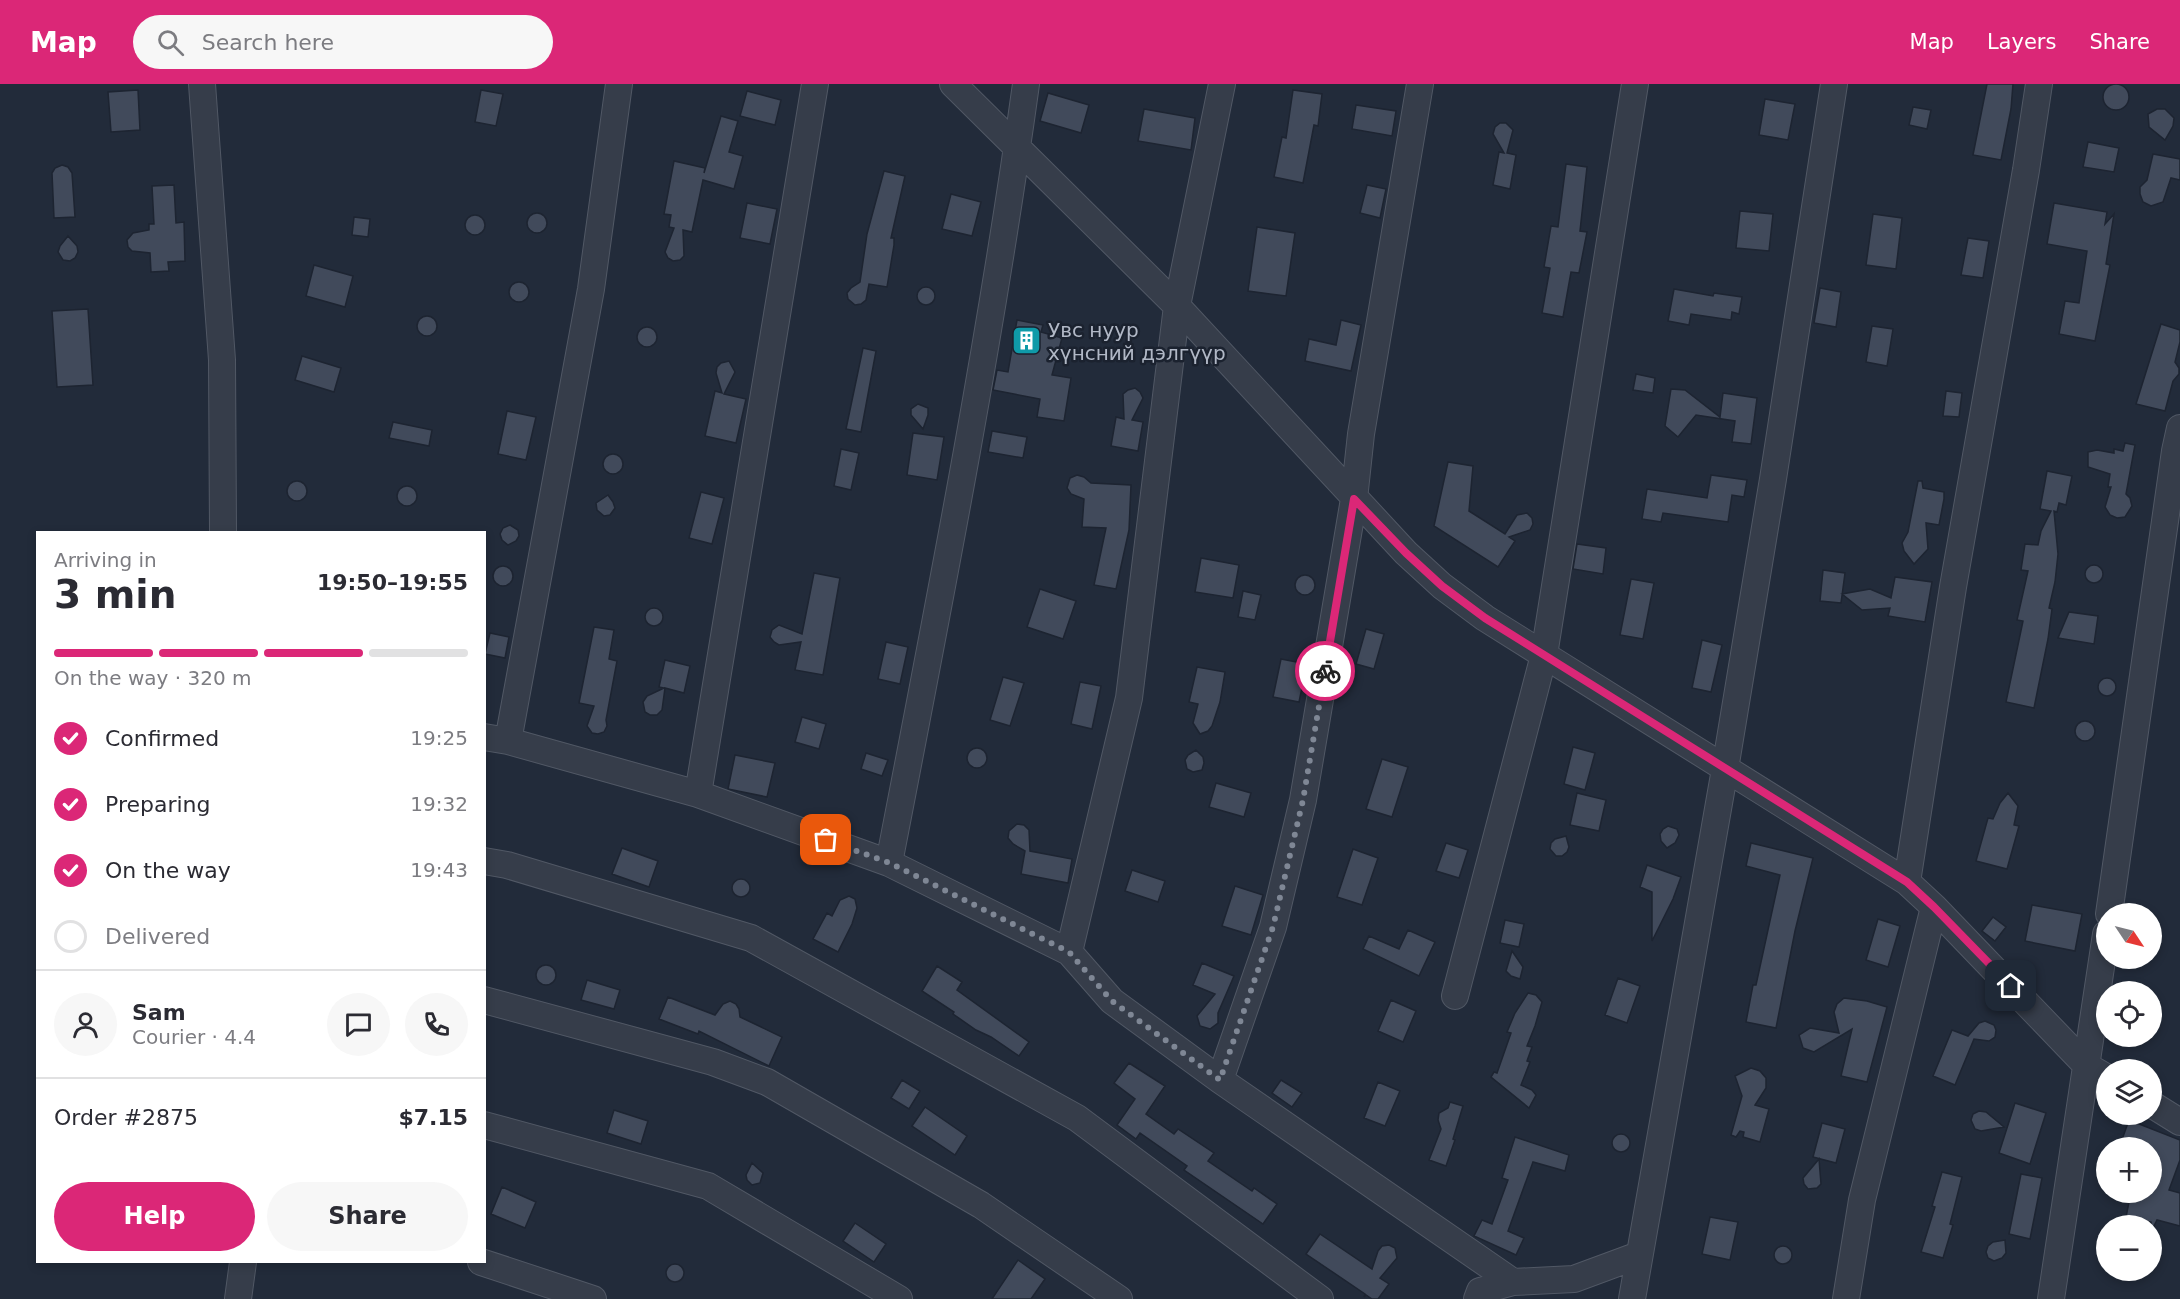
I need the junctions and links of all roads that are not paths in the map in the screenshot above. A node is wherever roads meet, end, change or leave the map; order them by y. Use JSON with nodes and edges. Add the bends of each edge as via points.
{"nodes":[{"id":1,"x":202,"y":84,"type":"edge"},
{"id":2,"x":619,"y":84,"type":"edge"},
{"id":3,"x":815,"y":84,"type":"edge"},
{"id":4,"x":953,"y":84,"type":"edge"},
{"id":5,"x":1026,"y":84,"type":"edge"},
{"id":6,"x":1222,"y":84,"type":"edge"},
{"id":7,"x":1420,"y":84,"type":"edge"},
{"id":8,"x":1635,"y":84,"type":"edge"},
{"id":9,"x":1834,"y":84,"type":"edge"},
{"id":10,"x":2039,"y":84,"type":"edge"},
{"id":11,"x":1017,"y":146,"type":"junction"},
{"id":12,"x":1177,"y":306,"type":"junction"},
{"id":13,"x":2180,"y":428,"type":"edge"},
{"id":14,"x":1354,"y":499,"type":"junction"},
{"id":15,"x":223,"y":531,"type":"edge"},
{"id":16,"x":1544,"y":655,"type":"junction"},
{"id":17,"x":496,"y":739,"type":"edge"},
{"id":18,"x":1725,"y":769,"type":"junction"},
{"id":19,"x":698,"y":794,"type":"junction"},
{"id":20,"x":486,"y":861,"type":"edge"},
{"id":21,"x":890,"y":863,"type":"junction"},
{"id":22,"x":1907,"y":882,"type":"junction"},
{"id":23,"x":2111,"y":903,"type":"edge"},
{"id":24,"x":1934,"y":907,"type":"junction"},
{"id":25,"x":1069,"y":952,"type":"junction"},
{"id":26,"x":2104,"y":969,"type":"edge"},
{"id":27,"x":1455,"y":996,"type":"dead end"},
{"id":28,"x":486,"y":1001,"type":"edge"},
{"id":29,"x":2098,"y":1059,"type":"edge"},
{"id":30,"x":2096,"y":1071,"type":"edge"},
{"id":31,"x":2096,"y":1077,"type":"edge"},
{"id":32,"x":1220,"y":1080,"type":"junction"},
{"id":33,"x":2162,"y":1111,"type":"edge"},
{"id":34,"x":2180,"y":1122,"type":"edge"},
{"id":35,"x":486,"y":1126,"type":"edge"},
{"id":36,"x":1639,"y":1255,"type":"junction"},
{"id":37,"x":243,"y":1263,"type":"edge"},
{"id":38,"x":484,"y":1263,"type":"edge"},
{"id":39,"x":1513,"y":1282,"type":"junction"},
{"id":40,"x":1475,"y":1296,"type":"edge"},
{"id":41,"x":238,"y":1299,"type":"edge"},
{"id":42,"x":593,"y":1299,"type":"edge"},
{"id":43,"x":899,"y":1299,"type":"edge"},
{"id":44,"x":1119,"y":1299,"type":"edge"},
{"id":45,"x":1320,"y":1299,"type":"edge"},
{"id":46,"x":1632,"y":1299,"type":"edge"},
{"id":47,"x":1846,"y":1299,"type":"edge"},
{"id":48,"x":2051,"y":1299,"type":"edge"}],
"edges":[{"from":1,"to":15,"type":"street","via":[[222,360]]},
{"from":2,"to":17,"type":"street","via":[[591,289]]},
{"from":3,"to":19,"type":"street"},
{"from":4,"to":11,"type":"street"},
{"from":5,"to":11,"type":"street"},
{"from":6,"to":12,"type":"street"},
{"from":7,"to":14,"type":"street","via":[[1361,434]]},
{"from":8,"to":16,"type":"street"},
{"from":9,"to":18,"type":"street"},
{"from":10,"to":22,"type":"street"},
{"from":11,"to":12,"type":"street"},
{"from":11,"to":21,"type":"street","via":[[956,515]]},
{"from":12,"to":14,"type":"street"},
{"from":12,"to":25,"type":"street","via":[[1129,698]]},
{"from":13,"to":23,"type":"street"},
{"from":14,"to":16,"type":"street","via":[[1442,586]]},
{"from":14,"to":32,"type":"street","via":[[1303,800],[1273,927]]},
{"from":16,"to":18,"type":"street"},
{"from":16,"to":27,"type":"street"},
{"from":17,"to":19,"type":"street"},
{"from":18,"to":22,"type":"street"},
{"from":18,"to":36,"type":"street"},
{"from":19,"to":21,"type":"street"},
{"from":20,"to":45,"type":"street","via":[[751,938],[1077,1118]]},
{"from":21,"to":25,"type":"street"},
{"from":22,"to":24,"type":"street"},
{"from":24,"to":30,"type":"street"},
{"from":24,"to":47,"type":"street","via":[[1862,1200]]},
{"from":25,"to":32,"type":"street","via":[[1112,1001]]},
{"from":26,"to":29,"type":"street"},
{"from":28,"to":44,"type":"street","via":[[713,1062],[767,1082],[981,1205]]},
{"from":31,"to":48,"type":"street"},
{"from":32,"to":39,"type":"street"},
{"from":33,"to":34,"type":"street"},
{"from":35,"to":43,"type":"street","via":[[708,1186]]},
{"from":36,"to":39,"type":"street","via":[[1574,1279]]},
{"from":36,"to":46,"type":"street"},
{"from":37,"to":41,"type":"street"},
{"from":38,"to":42,"type":"street"},
{"from":39,"to":40,"type":"street"}]}
